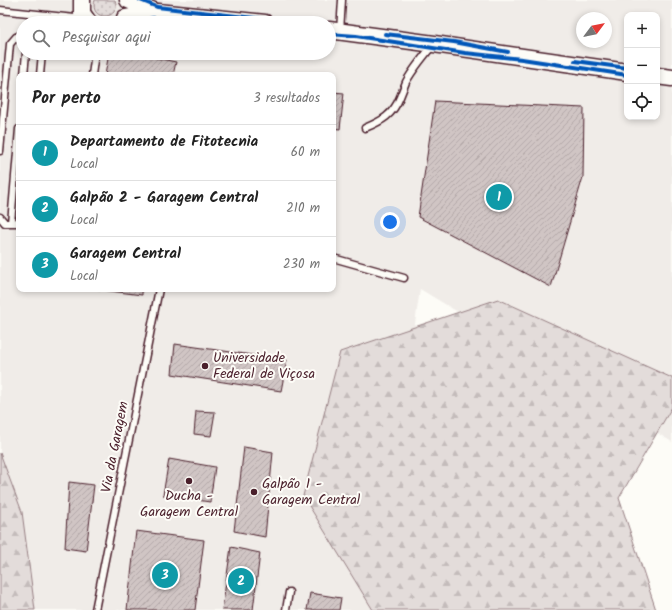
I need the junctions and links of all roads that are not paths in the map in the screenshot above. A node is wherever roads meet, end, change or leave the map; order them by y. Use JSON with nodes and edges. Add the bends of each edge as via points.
{"nodes":[{"id":1,"x":82,"y":0,"type":"edge"},
{"id":2,"x":128,"y":0,"type":"edge"},
{"id":3,"x":342,"y":0,"type":"edge"},
{"id":4,"x":0,"y":10,"type":"edge"},
{"id":5,"x":158,"y":12,"type":"junction"},
{"id":6,"x":32,"y":14,"type":"joint"},
{"id":7,"x":48,"y":16,"type":"edge"},
{"id":8,"x":84,"y":16,"type":"edge"},
{"id":9,"x":124,"y":16,"type":"edge"},
{"id":10,"x":140,"y":16,"type":"edge"},
{"id":11,"x":197,"y":16,"type":"edge"},
{"id":12,"x":336,"y":22,"type":"edge"},
{"id":13,"x":336,"y":30,"type":"edge"},
{"id":14,"x":16,"y":37,"type":"edge"},
{"id":15,"x":434,"y":44,"type":"junction"},
{"id":16,"x":25,"y":60,"type":"edge"},
{"id":17,"x":41,"y":60,"type":"edge"},
{"id":18,"x":94,"y":60,"type":"edge"},
{"id":19,"x":24,"y":72,"type":"edge"},
{"id":20,"x":40,"y":72,"type":"edge"},
{"id":21,"x":92,"y":72,"type":"edge"},
{"id":22,"x":624,"y":72,"type":"edge"},
{"id":23,"x":660,"y":76,"type":"edge"},
{"id":24,"x":672,"y":78,"type":"edge"},
{"id":25,"x":364,"y":128,"type":"dead end"},
{"id":26,"x":0,"y":151,"type":"edge"},
{"id":27,"x":16,"y":160,"type":"edge"},
{"id":28,"x":0,"y":217,"type":"edge"},
{"id":29,"x":10,"y":223,"type":"junction"},
{"id":30,"x":16,"y":223,"type":"edge"},
{"id":31,"x":336,"y":259,"type":"edge"},
{"id":32,"x":404,"y":278,"type":"dead end"},
{"id":33,"x":158,"y":292,"type":"edge"},
{"id":34,"x":289,"y":592,"type":"dead end"},
{"id":35,"x":94,"y":610,"type":"edge"},
{"id":36,"x":286,"y":610,"type":"edge"}],
"edges":[{"from":1,"to":8,"type":"street"},
{"from":2,"to":5,"type":"street"},
{"from":2,"to":9,"type":"street"},
{"from":3,"to":12,"type":"lane"},
{"from":4,"to":6,"type":"lane"},
{"from":5,"to":10,"type":"street"},
{"from":5,"to":11,"type":"street"},
{"from":6,"to":7,"type":"lane"},
{"from":13,"to":15,"type":"street"},
{"from":14,"to":26,"type":"lane","via":[[10,44]]},
{"from":15,"to":22,"type":"street"},
{"from":15,"to":25,"type":"lane","via":[[414,69],[393,111]]},
{"from":16,"to":19,"type":"lane"},
{"from":17,"to":20,"type":"lane"},
{"from":18,"to":21,"type":"lane"},
{"from":23,"to":24,"type":"street"},
{"from":27,"to":29,"type":"lane"},
{"from":28,"to":29,"type":"lane","via":[[5,223]]},
{"from":29,"to":30,"type":"lane"},
{"from":31,"to":32,"type":"lane"},
{"from":33,"to":35,"type":"lane","name":"Via da Garagem"},
{"from":34,"to":36,"type":"lane"}]}
